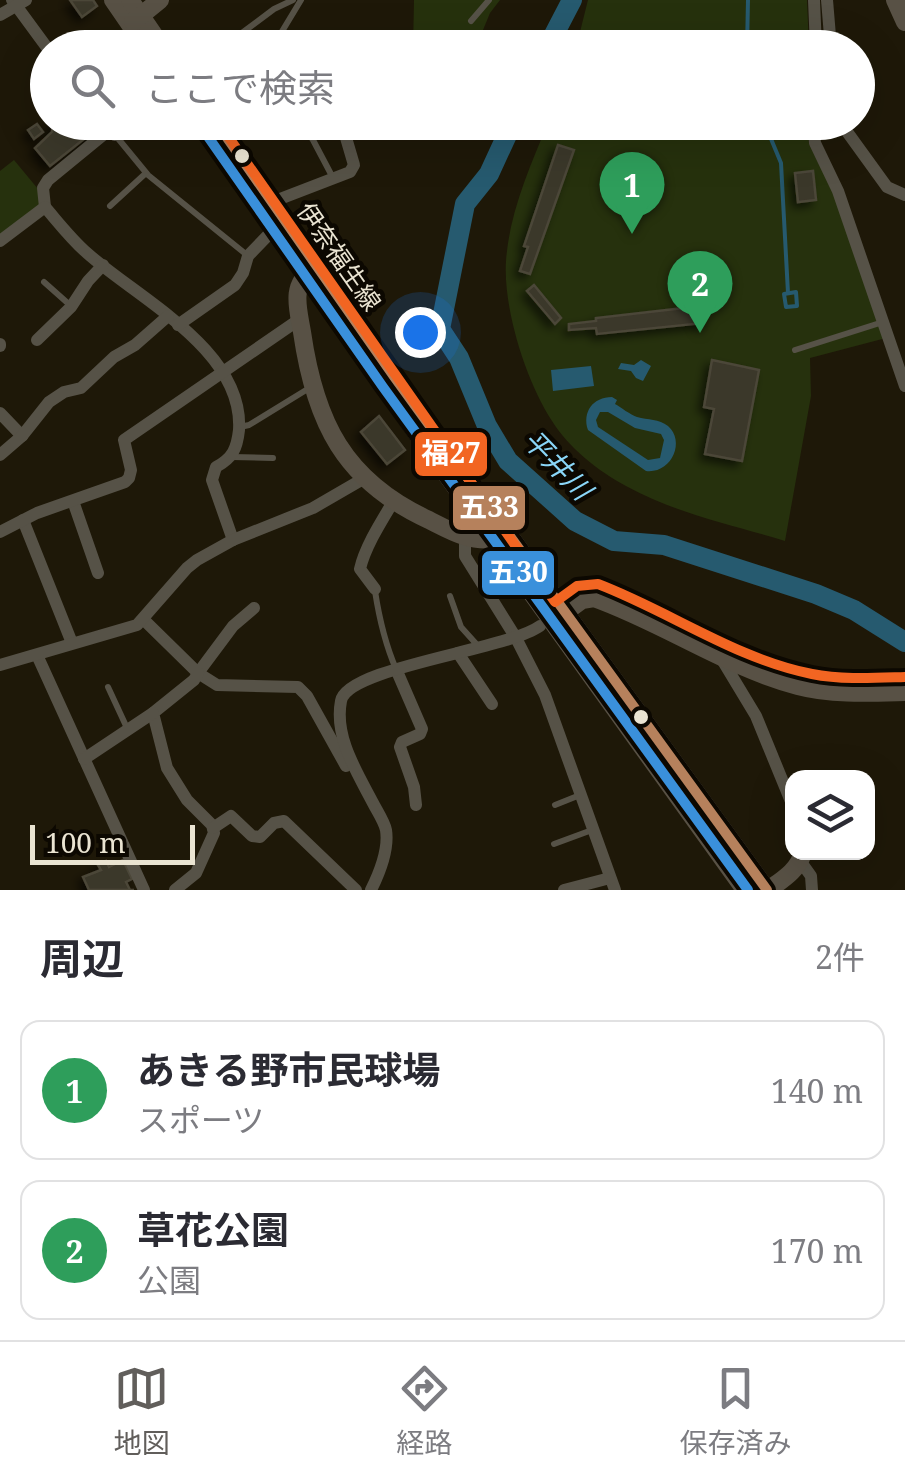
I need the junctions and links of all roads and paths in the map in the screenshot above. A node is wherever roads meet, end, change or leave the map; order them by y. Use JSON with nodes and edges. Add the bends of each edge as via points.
{"nodes":[{"id":1,"x":113,"y":0,"type":"edge"},
{"id":2,"x":160,"y":0,"type":"edge"},
{"id":3,"x":297,"y":0,"type":"edge"},
{"id":4,"x":489,"y":0,"type":"edge"},
{"id":5,"x":814,"y":0,"type":"edge"},
{"id":6,"x":827,"y":0,"type":"edge"},
{"id":7,"x":895,"y":0,"type":"edge"},
{"id":8,"x":17,"y":2,"type":"edge"},
{"id":9,"x":134,"y":13,"type":"edge"},
{"id":10,"x":0,"y":16,"type":"edge"},
{"id":11,"x":471,"y":21,"type":"dead end"},
{"id":12,"x":905,"y":22,"type":"edge"},
{"id":13,"x":35,"y":30,"type":"edge"},
{"id":14,"x":246,"y":30,"type":"edge"},
{"id":15,"x":281,"y":30,"type":"edge"},
{"id":16,"x":815,"y":30,"type":"edge"},
{"id":17,"x":830,"y":30,"type":"edge"},
{"id":18,"x":96,"y":140,"type":"edge"},
{"id":19,"x":118,"y":140,"type":"edge"},
{"id":20,"x":212,"y":140,"type":"edge"},
{"id":21,"x":229,"y":140,"type":"edge"},
{"id":22,"x":313,"y":140,"type":"edge"},
{"id":23,"x":347,"y":140,"type":"edge"},
{"id":24,"x":815,"y":140,"type":"edge"},
{"id":25,"x":853,"y":140,"type":"edge"},
{"id":26,"x":146,"y":174,"type":"junction"},
{"id":27,"x":332,"y":176,"type":"junction"},
{"id":28,"x":905,"y":195,"type":"edge"},
{"id":29,"x":272,"y":202,"type":"junction"},
{"id":30,"x":45,"y":206,"type":"junction"},
{"id":31,"x":110,"y":206,"type":"dead end"},
{"id":32,"x":274,"y":230,"type":"junction"},
{"id":33,"x":0,"y":242,"type":"edge"},
{"id":34,"x":248,"y":256,"type":"junction"},
{"id":35,"x":103,"y":266,"type":"junction"},
{"id":36,"x":311,"y":271,"type":"junction"},
{"id":37,"x":44,"y":282,"type":"dead end"},
{"id":38,"x":72,"y":307,"type":"junction"},
{"id":39,"x":300,"y":319,"type":"junction"},
{"id":40,"x":173,"y":320,"type":"junction"},
{"id":41,"x":884,"y":322,"type":"junction"},
{"id":42,"x":38,"y":340,"type":"dead end"},
{"id":43,"x":795,"y":350,"type":"dead end"},
{"id":44,"x":222,"y":370,"type":"junction"},
{"id":45,"x":312,"y":386,"type":"junction"},
{"id":46,"x":905,"y":386,"type":"edge"},
{"id":47,"x":0,"y":414,"type":"edge"},
{"id":48,"x":239,"y":428,"type":"junction"},
{"id":49,"x":22,"y":436,"type":"junction"},
{"id":50,"x":0,"y":455,"type":"edge"},
{"id":51,"x":231,"y":457,"type":"junction"},
{"id":52,"x":273,"y":458,"type":"dead end"},
{"id":53,"x":362,"y":479,"type":"junction"},
{"id":54,"x":73,"y":500,"type":"junction"},
{"id":55,"x":393,"y":502,"type":"junction"},
{"id":56,"x":22,"y":520,"type":"junction"},
{"id":57,"x":0,"y":532,"type":"edge"},
{"id":58,"x":466,"y":538,"type":"junction"},
{"id":59,"x":234,"y":540,"type":"junction"},
{"id":60,"x":494,"y":540,"type":"junction"},
{"id":61,"x":98,"y":573,"type":"dead end"},
{"id":62,"x":375,"y":590,"type":"joint"},
{"id":63,"x":450,"y":596,"type":"dead end"},
{"id":64,"x":254,"y":608,"type":"dead end"},
{"id":65,"x":144,"y":620,"type":"junction"},
{"id":66,"x":553,"y":620,"type":"junction"},
{"id":67,"x":516,"y":638,"type":"junction"},
{"id":68,"x":72,"y":643,"type":"junction"},
{"id":69,"x":480,"y":648,"type":"junction"},
{"id":70,"x":458,"y":653,"type":"junction"},
{"id":71,"x":37,"y":655,"type":"junction"},
{"id":72,"x":719,"y":656,"type":"junction"},
{"id":73,"x":1,"y":662,"type":"edge"},
{"id":74,"x":396,"y":669,"type":"junction"},
{"id":75,"x":198,"y":674,"type":"junction"},
{"id":76,"x":108,"y":687,"type":"dead end"},
{"id":77,"x":899,"y":692,"type":"edge"},
{"id":78,"x":492,"y":704,"type":"dead end"},
{"id":79,"x":153,"y":713,"type":"junction"},
{"id":80,"x":128,"y":730,"type":"junction"},
{"id":81,"x":84,"y":758,"type":"junction"},
{"id":82,"x":362,"y":781,"type":"junction"},
{"id":83,"x":785,"y":787,"type":"edge"},
{"id":84,"x":581,"y":795,"type":"junction"},
{"id":85,"x":554,"y":805,"type":"dead end"},
{"id":86,"x":416,"y":806,"type":"dead end"},
{"id":87,"x":213,"y":828,"type":"junction"},
{"id":88,"x":593,"y":830,"type":"junction"},
{"id":89,"x":554,"y":844,"type":"dead end"},
{"id":90,"x":799,"y":860,"type":"edge"},
{"id":91,"x":803,"y":860,"type":"edge"},
{"id":92,"x":612,"y":884,"type":"edge"},
{"id":93,"x":144,"y":890,"type":"edge"},
{"id":94,"x":175,"y":890,"type":"edge"},
{"id":95,"x":356,"y":890,"type":"edge"},
{"id":96,"x":371,"y":890,"type":"edge"},
{"id":97,"x":564,"y":890,"type":"edge"},
{"id":98,"x":745,"y":890,"type":"edge"},
{"id":99,"x":767,"y":890,"type":"edge"},
{"id":100,"x":812,"y":890,"type":"edge"}],
"edges":[{"from":1,"to":9,"type":"main road"},
{"from":2,"to":9,"type":"main road"},
{"from":3,"to":14,"type":"lane"},
{"from":3,"to":15,"type":"lane"},
{"from":4,"to":11,"type":"lane"},
{"from":5,"to":16,"type":"street"},
{"from":6,"to":17,"type":"street"},
{"from":7,"to":12,"type":"main road"},
{"from":8,"to":10,"type":"street"},
{"from":8,"to":13,"type":"street"},
{"from":18,"to":30,"type":"street","via":[[48,180]]},
{"from":19,"to":26,"type":"lane"},
{"from":20,"to":32,"type":"main road","name":"伊奈福生線"},
{"from":21,"to":29,"type":"main road","name":"伊奈福生線"},
{"from":22,"to":27,"type":"lane"},
{"from":23,"to":27,"type":"street","via":[[354,165]]},
{"from":24,"to":41,"type":"street"},
{"from":25,"to":28,"type":"street","via":[[887,187]]},
{"from":26,"to":31,"type":"lane"},
{"from":26,"to":34,"type":"lane"},
{"from":27,"to":29,"type":"street"},
{"from":29,"to":36,"type":"main road","name":"伊奈福生線"},
{"from":30,"to":33,"type":"street"},
{"from":30,"to":35,"type":"street"},
{"from":32,"to":34,"type":"street"},
{"from":32,"to":36,"type":"main road","name":"伊奈福生線"},
{"from":34,"to":40,"type":"street","via":[[235,284]]},
{"from":35,"to":38,"type":"street"},
{"from":35,"to":40,"type":"street"},
{"from":36,"to":39,"type":"main road","via":[[296,291]]},
{"from":36,"to":60,"type":"main road","name":"伊奈福生線"},
{"from":36,"to":66,"type":"main road","name":"伊奈福生線"},
{"from":37,"to":38,"type":"lane"},
{"from":38,"to":42,"type":"street"},
{"from":39,"to":44,"type":"street"},
{"from":39,"to":45,"type":"main road"},
{"from":40,"to":44,"type":"street"},
{"from":40,"to":49,"type":"street","via":[[114,357],[81,388],[49,402]]},
{"from":41,"to":43,"type":"lane"},
{"from":41,"to":46,"type":"street"},
{"from":44,"to":48,"type":"street"},
{"from":44,"to":54,"type":"street","via":[[124,440],[129,478]]},
{"from":45,"to":48,"type":"lane"},
{"from":45,"to":53,"type":"main road","via":[[335,443]]},
{"from":47,"to":49,"type":"street"},
{"from":48,"to":51,"type":"street"},
{"from":49,"to":50,"type":"street"},
{"from":51,"to":52,"type":"lane"},
{"from":51,"to":59,"type":"street","via":[[216,467],[212,480]]},
{"from":53,"to":55,"type":"main road"},
{"from":53,"to":59,"type":"street","via":[[313,508]]},
{"from":54,"to":56,"type":"street"},
{"from":54,"to":61,"type":"street"},
{"from":55,"to":58,"type":"main road"},
{"from":55,"to":62,"type":"street","via":[[360,569]]},
{"from":56,"to":57,"type":"street"},
{"from":56,"to":68,"type":"street"},
{"from":58,"to":60,"type":"main road"},
{"from":58,"to":67,"type":"street","via":[[465,556]]},
{"from":59,"to":65,"type":"street","via":[[186,568]]},
{"from":60,"to":66,"type":"main road","name":"伊奈福生線"},
{"from":62,"to":74,"type":"lane"},
{"from":63,"to":69,"type":"lane","via":[[461,627]]},
{"from":64,"to":75,"type":"street"},
{"from":65,"to":68,"type":"street"},
{"from":65,"to":75,"type":"street"},
{"from":66,"to":67,"type":"street"},
{"from":66,"to":72,"type":"main road","via":[[594,598]]},
{"from":66,"to":98,"type":"main road","name":"伊奈福生線"},
{"from":66,"to":99,"type":"main road","name":"伊奈福生線"},
{"from":67,"to":69,"type":"street"},
{"from":67,"to":84,"type":"street"},
{"from":68,"to":71,"type":"street"},
{"from":69,"to":70,"type":"street"},
{"from":70,"to":74,"type":"street"},
{"from":70,"to":78,"type":"street"},
{"from":71,"to":73,"type":"street"},
{"from":71,"to":81,"type":"street"},
{"from":72,"to":77,"type":"main road","via":[[801,687]]},
{"from":72,"to":83,"type":"street","via":[[756,716]]},
{"from":74,"to":82,"type":"street","via":[[351,686],[340,701],[342,733]]},
{"from":74,"to":86,"type":"street","via":[[422,728],[400,747]]},
{"from":75,"to":79,"type":"street"},
{"from":75,"to":82,"type":"street","via":[[218,686],[298,687],[348,770]]},
{"from":76,"to":80,"type":"lane"},
{"from":79,"to":80,"type":"street"},
{"from":79,"to":87,"type":"street","via":[[167,768]]},
{"from":80,"to":81,"type":"street"},
{"from":81,"to":93,"type":"street"},
{"from":82,"to":96,"type":"street","via":[[386,832]]},
{"from":84,"to":85,"type":"lane"},
{"from":84,"to":88,"type":"street"},
{"from":87,"to":94,"type":"street","via":[[196,873]]},
{"from":87,"to":95,"type":"street","via":[[230,816],[260,837],[284,820]]},
{"from":88,"to":89,"type":"lane"},
{"from":88,"to":92,"type":"street"},
{"from":90,"to":99,"type":"main road"},
{"from":91,"to":100,"type":"street"},
{"from":92,"to":97,"type":"street"}]}
